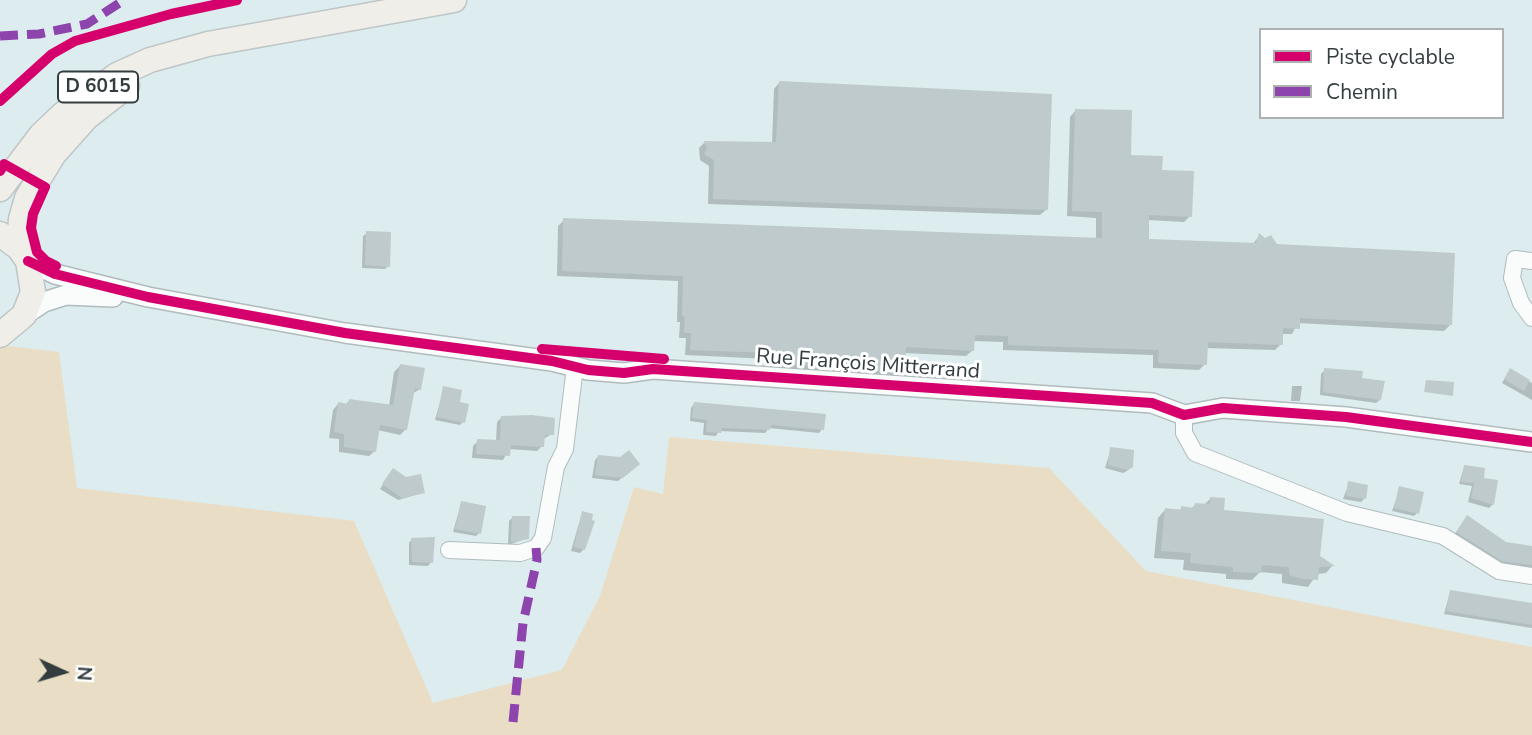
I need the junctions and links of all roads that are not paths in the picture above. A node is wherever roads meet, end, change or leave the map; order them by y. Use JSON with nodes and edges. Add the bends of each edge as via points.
{"nodes":[{"id":1,"x":454,"y":0,"type":"edge"},
{"id":2,"x":208,"y":44,"type":"junction"},
{"id":3,"x":0,"y":189,"type":"edge"},
{"id":4,"x":16,"y":248,"type":"edge"},
{"id":5,"x":1532,"y":261,"type":"edge"},
{"id":6,"x":148,"y":297,"type":"junction"},
{"id":7,"x":24,"y":315,"type":"junction"},
{"id":8,"x":1532,"y":318,"type":"edge"},
{"id":9,"x":0,"y":335,"type":"edge"},
{"id":10,"x":575,"y":367,"type":"junction"},
{"id":11,"x":1184,"y":415,"type":"junction"},
{"id":12,"x":1532,"y":442,"type":"edge"},
{"id":13,"x":449,"y":550,"type":"dead end"},
{"id":14,"x":1532,"y":576,"type":"edge"}],
"edges":[{"from":1,"to":2,"type":"main road","number":"D 6015"},
{"from":2,"to":3,"type":"main road","number":"D 6015","via":[[150,60],[86,95],[41,135]]},
{"from":2,"to":4,"type":"main road","number":"D 6015","via":[[122,89],[87,117],[54,154],[27,198]]},
{"from":4,"to":6,"type":"street","via":[[55,274]]},
{"from":4,"to":7,"type":"main road","via":[[33,292]]},
{"from":5,"to":8,"type":"street","via":[[1515,260],[1514,289]]},
{"from":6,"to":7,"type":"street","via":[[65,295]]},
{"from":6,"to":10,"type":"street","name":"Rue François Mitterrand","via":[[333,331]]},
{"from":7,"to":9,"type":"main road"},
{"from":10,"to":11,"type":"street","name":"Rue François Mitterrand","via":[[1152,403]]},
{"from":10,"to":13,"type":"street","via":[[565,449],[556,467],[543,538],[536,548],[520,553]]},
{"from":11,"to":12,"type":"street","via":[[1212,408],[1346,416]]},
{"from":11,"to":14,"type":"street","via":[[1184,433],[1195,453],[1347,513],[1443,536],[1499,571]]}]}
